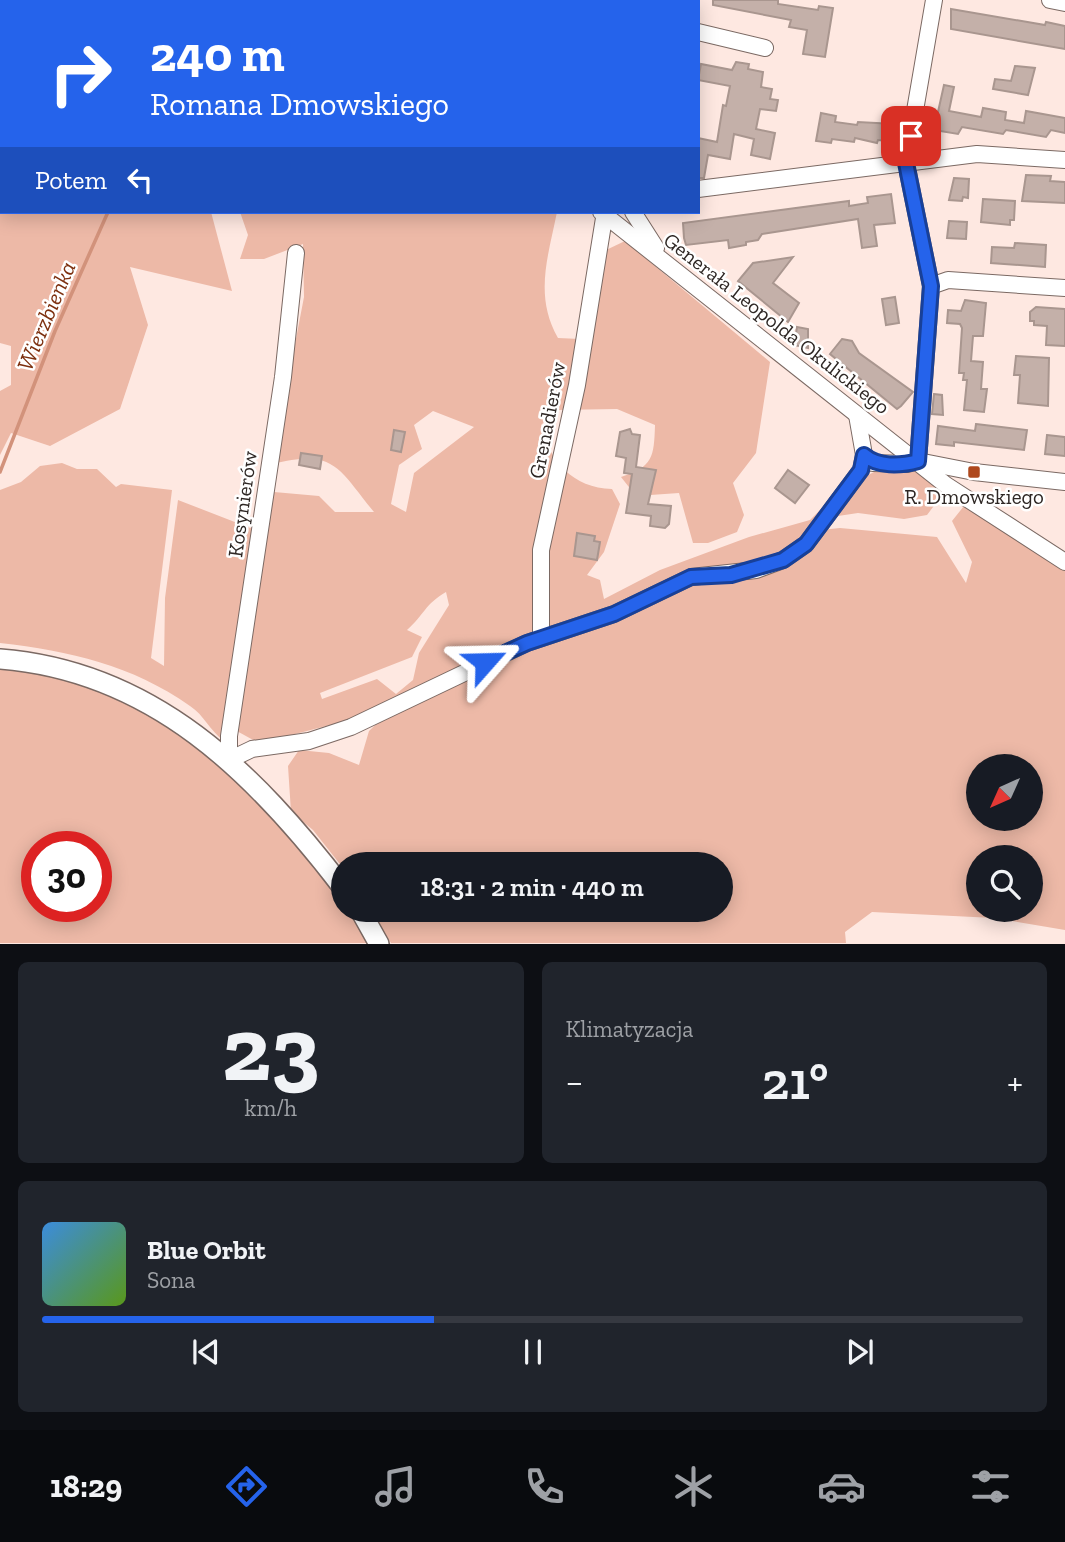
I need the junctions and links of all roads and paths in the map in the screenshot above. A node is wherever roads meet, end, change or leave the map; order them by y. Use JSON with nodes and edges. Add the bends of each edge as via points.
{"nodes":[{"id":1,"x":934,"y":0,"type":"edge"},
{"id":2,"x":1050,"y":0,"type":"edge"},
{"id":3,"x":1065,"y":3,"type":"edge"},
{"id":4,"x":700,"y":32,"type":"edge"},
{"id":5,"x":765,"y":48,"type":"dead end"},
{"id":6,"x":1065,"y":160,"type":"edge"},
{"id":7,"x":906,"y":163,"type":"junction"},
{"id":8,"x":700,"y":189,"type":"edge"},
{"id":9,"x":603,"y":214,"type":"edge"},
{"id":10,"x":604,"y":214,"type":"edge"},
{"id":11,"x":634,"y":214,"type":"edge"},
{"id":12,"x":296,"y":253,"type":"dead end"},
{"id":13,"x":668,"y":264,"type":"junction"},
{"id":14,"x":931,"y":286,"type":"junction"},
{"id":15,"x":1065,"y":288,"type":"edge"},
{"id":16,"x":858,"y":415,"type":"junction"},
{"id":17,"x":864,"y":455,"type":"junction"},
{"id":18,"x":918,"y":461,"type":"junction"},
{"id":19,"x":1065,"y":482,"type":"edge"},
{"id":20,"x":1065,"y":562,"type":"edge"},
{"id":21,"x":541,"y":638,"type":"junction"},
{"id":22,"x":0,"y":659,"type":"edge"},
{"id":23,"x":229,"y":760,"type":"junction"},
{"id":24,"x":331,"y":874,"type":"edge"},
{"id":25,"x":366,"y":922,"type":"edge"},
{"id":26,"x":379,"y":943,"type":"edge"}],
"edges":[{"from":1,"to":7,"type":"street"},
{"from":2,"to":3,"type":"street"},
{"from":4,"to":5,"type":"street"},
{"from":6,"to":7,"type":"street","via":[[977,154]]},
{"from":7,"to":8,"type":"street"},
{"from":7,"to":14,"type":"street"},
{"from":9,"to":21,"type":"street","name":"Grenadierów","via":[[577,385],[541,550]]},
{"from":10,"to":13,"type":"street","name":"Generała Leopolda Okulickiego"},
{"from":11,"to":13,"type":"street"},
{"from":12,"to":23,"type":"street","name":"Kosynierów"},
{"from":13,"to":16,"type":"street","name":"Generała Leopolda Okulickiego"},
{"from":14,"to":15,"type":"street","via":[[948,280]]},
{"from":14,"to":18,"type":"street"},
{"from":16,"to":17,"type":"street"},
{"from":16,"to":18,"type":"street","name":"Generała Leopolda Okulickiego"},
{"from":17,"to":18,"type":"street","via":[[873,463]]},
{"from":17,"to":21,"type":"street","via":[[861,470],[806,544],[783,560],[743,572],[691,577],[614,614]]},
{"from":18,"to":19,"type":"street"},
{"from":18,"to":20,"type":"street","name":"Generała Leopolda Okulickiego","via":[[964,498]]},
{"from":21,"to":23,"type":"street","via":[[351,727],[309,741],[252,749]]},
{"from":22,"to":23,"type":"street","via":[[78,674],[138,697],[184,724]]},
{"from":23,"to":24,"type":"street"},
{"from":25,"to":26,"type":"street"}]}
